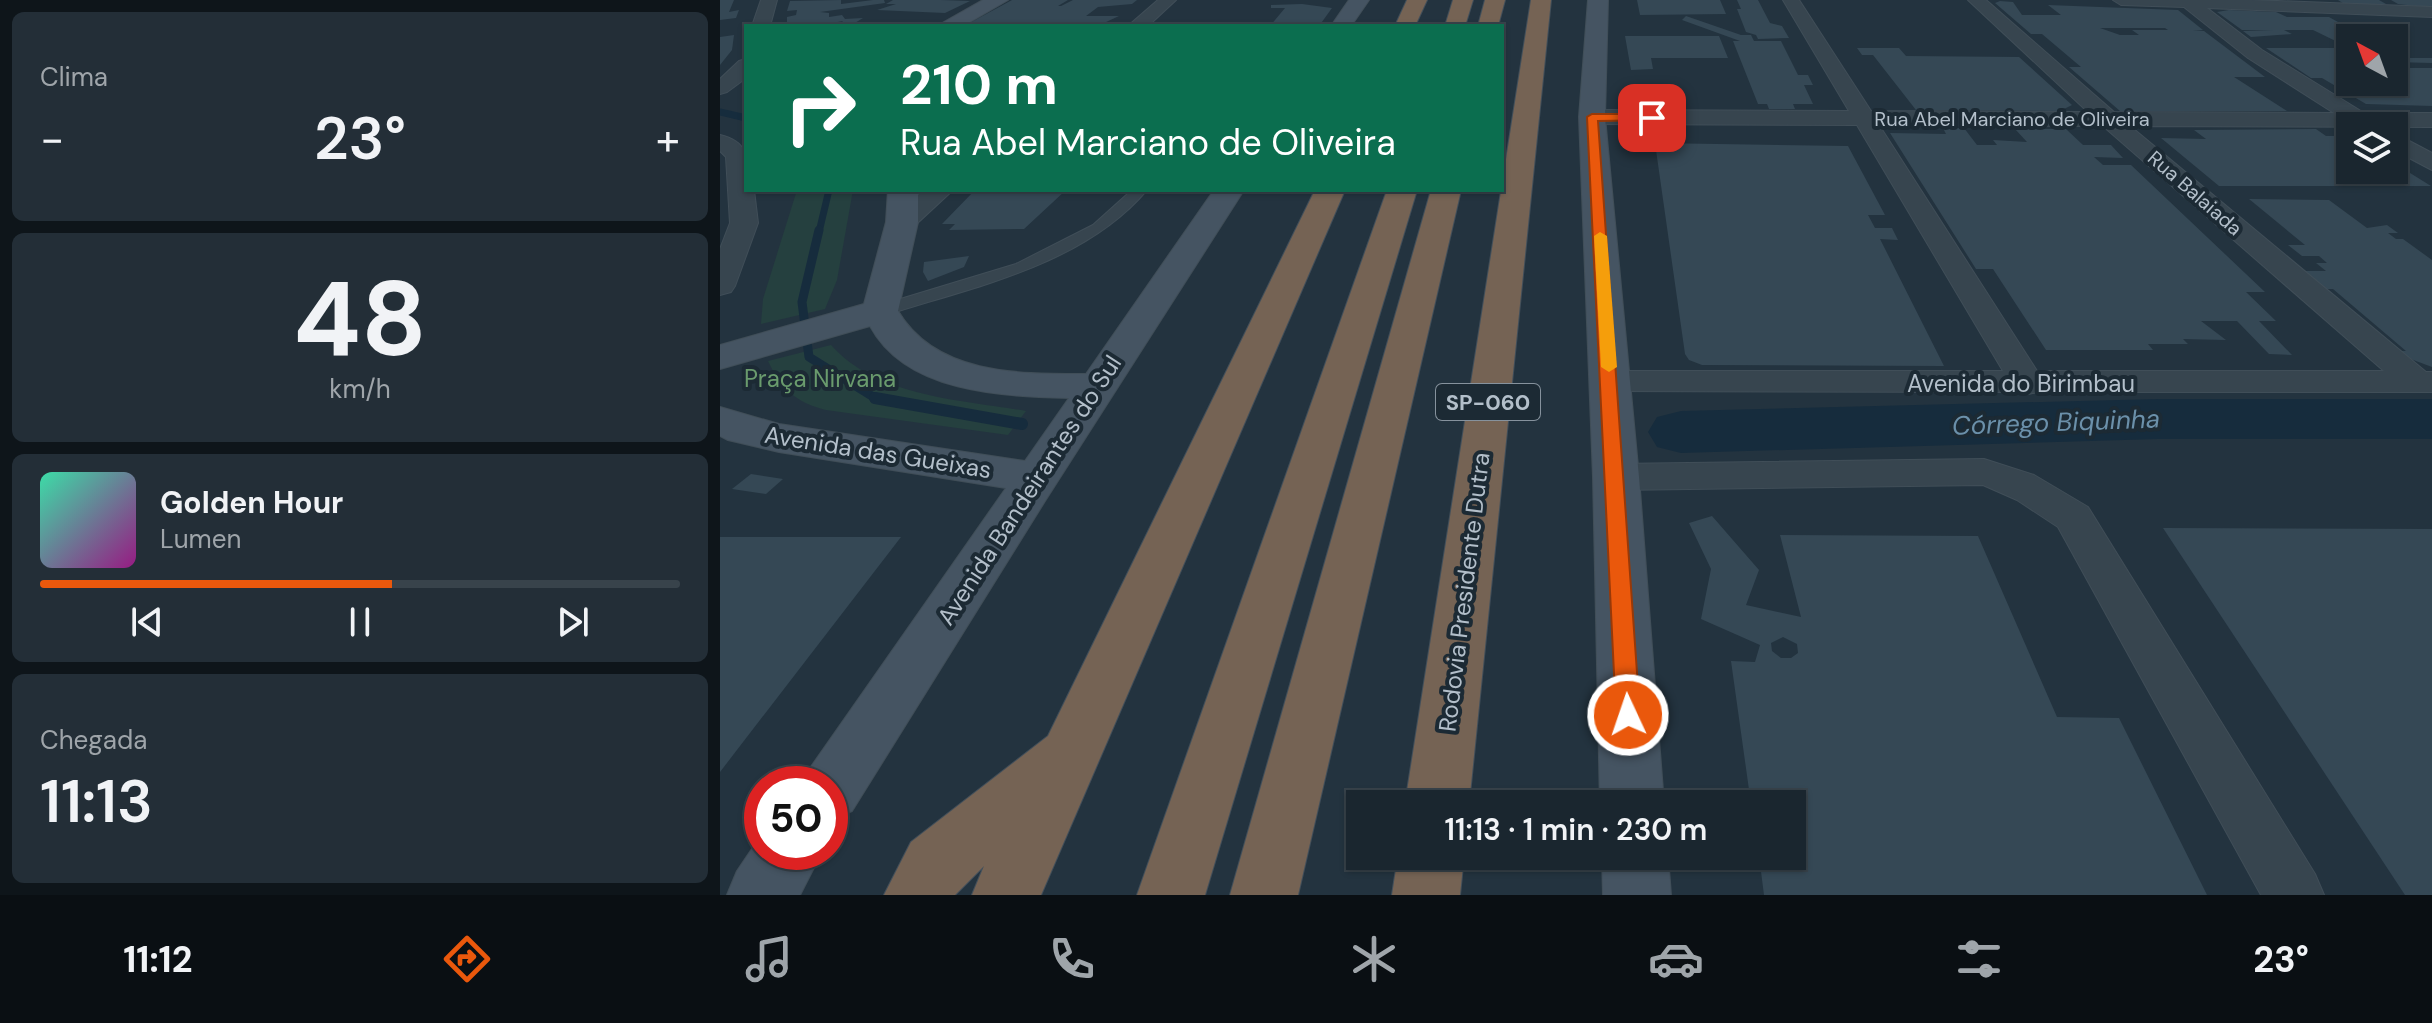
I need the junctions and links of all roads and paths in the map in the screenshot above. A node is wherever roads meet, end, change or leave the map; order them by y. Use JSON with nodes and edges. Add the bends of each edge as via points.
{"nodes":[{"id":1,"x":769,"y":0,"type":"edge"},
{"id":2,"x":998,"y":0,"type":"edge"},
{"id":3,"x":1168,"y":0,"type":"edge"},
{"id":4,"x":1359,"y":0,"type":"edge"},
{"id":5,"x":1417,"y":0,"type":"edge"},
{"id":6,"x":1463,"y":0,"type":"edge"},
{"id":7,"x":1495,"y":0,"type":"edge"},
{"id":8,"x":1541,"y":0,"type":"edge"},
{"id":9,"x":1598,"y":0,"type":"edge"},
{"id":10,"x":1791,"y":0,"type":"edge"},
{"id":11,"x":1976,"y":0,"type":"edge"},
{"id":12,"x":2121,"y":0,"type":"edge"},
{"id":13,"x":2186,"y":1,"type":"edge"},
{"id":14,"x":2363,"y":9,"type":"junction"},
{"id":15,"x":2432,"y":12,"type":"edge"},
{"id":16,"x":762,"y":24,"type":"edge"},
{"id":17,"x":951,"y":24,"type":"edge"},
{"id":18,"x":1139,"y":24,"type":"edge"},
{"id":19,"x":1342,"y":24,"type":"edge"},
{"id":20,"x":1406,"y":24,"type":"edge"},
{"id":21,"x":1456,"y":24,"type":"edge"},
{"id":22,"x":1489,"y":24,"type":"edge"},
{"id":23,"x":2395,"y":24,"type":"edge"},
{"id":24,"x":744,"y":67,"type":"edge"},
{"id":25,"x":720,"y":88,"type":"edge"},
{"id":26,"x":720,"y":99,"type":"edge"},
{"id":27,"x":744,"y":99,"type":"edge"},
{"id":28,"x":2347,"y":112,"type":"edge"},
{"id":29,"x":1592,"y":117,"type":"junction"},
{"id":30,"x":1862,"y":118,"type":"junction"},
{"id":31,"x":2110,"y":120,"type":"junction"},
{"id":32,"x":2432,"y":120,"type":"edge"},
{"id":33,"x":2408,"y":121,"type":"edge"},
{"id":34,"x":2336,"y":123,"type":"edge"},
{"id":35,"x":720,"y":142,"type":"edge"},
{"id":36,"x":2408,"y":148,"type":"edge"},
{"id":37,"x":2432,"y":163,"type":"edge"},
{"id":38,"x":935,"y":192,"type":"edge"},
{"id":39,"x":1138,"y":192,"type":"edge"},
{"id":40,"x":1228,"y":192,"type":"edge"},
{"id":41,"x":1329,"y":192,"type":"edge"},
{"id":42,"x":1401,"y":192,"type":"edge"},
{"id":43,"x":1445,"y":192,"type":"edge"},
{"id":44,"x":902,"y":206,"type":"edge"},
{"id":45,"x":720,"y":286,"type":"edge"},
{"id":46,"x":863,"y":316,"type":"junction"},
{"id":47,"x":720,"y":357,"type":"edge"},
{"id":48,"x":1610,"y":381,"type":"junction"},
{"id":49,"x":2424,"y":382,"type":"edge"},
{"id":50,"x":2028,"y":384,"type":"junction"},
{"id":51,"x":1096,"y":386,"type":"junction"},
{"id":52,"x":720,"y":420,"type":"edge"},
{"id":53,"x":1616,"y":477,"type":"junction"},
{"id":54,"x":1038,"y":478,"type":"junction"},
{"id":55,"x":1075,"y":748,"type":"junction"},
{"id":56,"x":847,"y":766,"type":"edge"},
{"id":57,"x":1439,"y":790,"type":"edge"},
{"id":58,"x":1631,"y":790,"type":"edge"},
{"id":59,"x":777,"y":870,"type":"edge"},
{"id":60,"x":1429,"y":870,"type":"edge"},
{"id":61,"x":1636,"y":870,"type":"edge"},
{"id":62,"x":761,"y":895,"type":"edge"},
{"id":63,"x":918,"y":895,"type":"edge"},
{"id":64,"x":1006,"y":895,"type":"edge"},
{"id":65,"x":1171,"y":895,"type":"edge"},
{"id":66,"x":1264,"y":895,"type":"edge"},
{"id":67,"x":1426,"y":895,"type":"edge"},
{"id":68,"x":1637,"y":895,"type":"edge"},
{"id":69,"x":2294,"y":895,"type":"edge"}],
"edges":[{"from":1,"to":16,"type":"street"},
{"from":2,"to":17,"type":"street"},
{"from":3,"to":18,"type":"street"},
{"from":4,"to":19,"type":"street"},
{"from":5,"to":20,"type":"highway"},
{"from":6,"to":21,"type":"highway"},
{"from":7,"to":22,"type":"highway"},
{"from":8,"to":57,"type":"highway","name":"Rodovia Presidente Dutra","number":"SP-060"},
{"from":9,"to":29,"type":"street"},
{"from":10,"to":30,"type":"street"},
{"from":11,"to":31,"type":"street","name":"Rua Balaiada"},
{"from":12,"to":13,"type":"street"},
{"from":13,"to":14,"type":"street"},
{"from":13,"to":28,"type":"street","via":[[2255,54]]},
{"from":14,"to":15,"type":"street"},
{"from":14,"to":23,"type":"street"},
{"from":24,"to":25,"type":"street"},
{"from":26,"to":27,"type":"street"},
{"from":29,"to":30,"type":"street","name":"Rua Abel Marciano de Oliveira"},
{"from":29,"to":48,"type":"street"},
{"from":30,"to":31,"type":"street","name":"Rua Abel Marciano de Oliveira"},
{"from":30,"to":50,"type":"street"},
{"from":31,"to":34,"type":"street","name":"Rua Abel Marciano de Oliveira"},
{"from":31,"to":49,"type":"street","name":"Rua Balaiada"},
{"from":32,"to":33,"type":"street","name":"Rua Abel Marciano de Oliveira"},
{"from":35,"to":45,"type":"street","via":[[738,157],[744,223]]},
{"from":36,"to":37,"type":"street"},
{"from":38,"to":44,"type":"street"},
{"from":39,"to":46,"type":"lane","via":[[1098,228],[1021,267]]},
{"from":40,"to":51,"type":"street","name":"Avenida Bandeirantes do Sul"},
{"from":41,"to":55,"type":"highway"},
{"from":42,"to":65,"type":"highway"},
{"from":43,"to":66,"type":"highway"},
{"from":44,"to":46,"type":"street"},
{"from":46,"to":47,"type":"street"},
{"from":46,"to":51,"type":"street","via":[[885,325],[914,354],[940,368],[1020,384]]},
{"from":48,"to":50,"type":"street","name":"Avenida do Birimbau"},
{"from":48,"to":53,"type":"street"},
{"from":49,"to":50,"type":"street","name":"Avenida do Birimbau"},
{"from":51,"to":54,"type":"street","name":"Avenida Bandeirantes do Sul"},
{"from":52,"to":54,"type":"street","name":"Avenida das Gueixas","via":[[779,438]]},
{"from":53,"to":58,"type":"street"},
{"from":53,"to":69,"type":"street","via":[[1984,472],[2016,480],[2044,496],[2073,517]]},
{"from":54,"to":56,"type":"street","name":"Avenida Bandeirantes do Sul"},
{"from":55,"to":63,"type":"highway","via":[[935,865]]},
{"from":55,"to":64,"type":"highway"},
{"from":59,"to":62,"type":"street"},
{"from":60,"to":67,"type":"highway"},
{"from":61,"to":68,"type":"street"}]}
